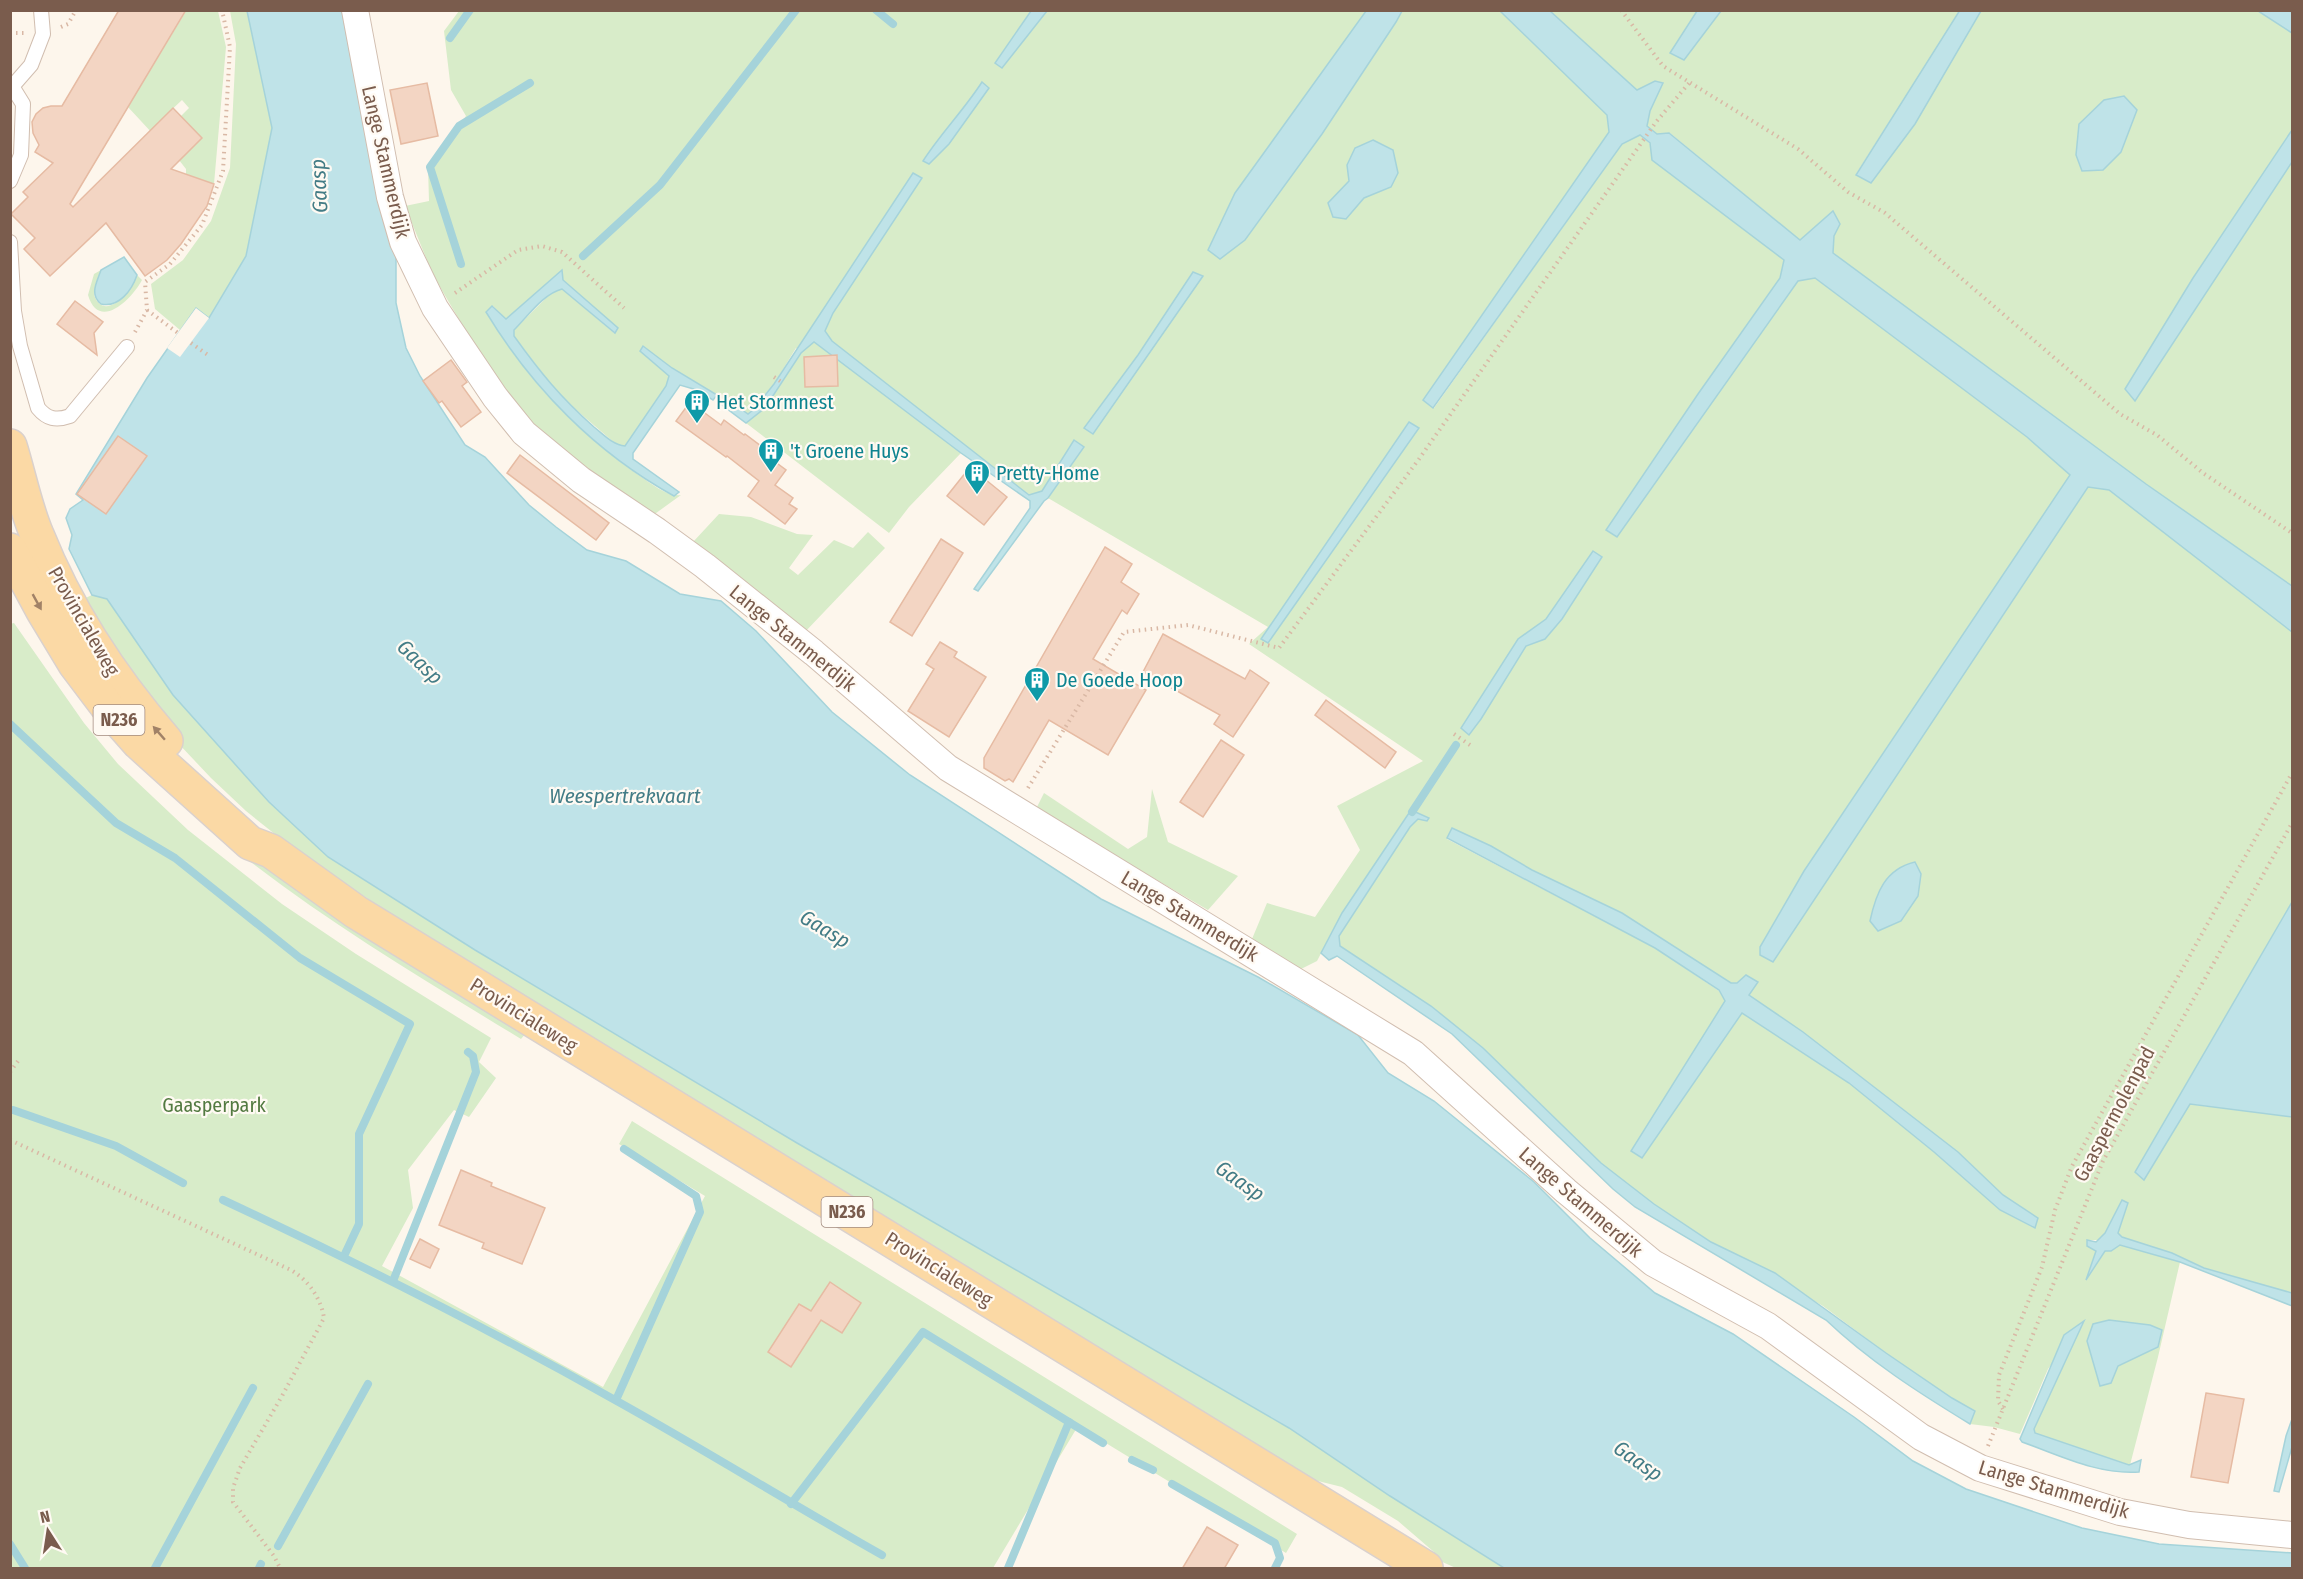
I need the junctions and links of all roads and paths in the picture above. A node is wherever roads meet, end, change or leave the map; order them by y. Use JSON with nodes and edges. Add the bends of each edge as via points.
{"nodes":[{"id":1,"x":222,"y":10,"type":"edge"},
{"id":2,"x":355,"y":10,"type":"edge"},
{"id":3,"x":1621,"y":10,"type":"edge"},
{"id":4,"x":39,"y":11,"type":"edge"},
{"id":5,"x":1690,"y":82,"type":"junction"},
{"id":6,"x":11,"y":86,"type":"edge"},
{"id":7,"x":10,"y":181,"type":"edge"},
{"id":8,"x":10,"y":242,"type":"edge"},
{"id":9,"x":478,"y":278,"type":"dead end"},
{"id":10,"x":624,"y":308,"type":"dead end"},
{"id":11,"x":147,"y":310,"type":"junction"},
{"id":12,"x":178,"y":333,"type":"dead end"},
{"id":13,"x":191,"y":343,"type":"dead end"},
{"id":14,"x":127,"y":347,"type":"joint"},
{"id":15,"x":208,"y":355,"type":"dead end"},
{"id":16,"x":774,"y":377,"type":"dead end"},
{"id":17,"x":783,"y":383,"type":"dead end"},
{"id":18,"x":10,"y":446,"type":"edge"},
{"id":19,"x":2292,"y":533,"type":"edge"},
{"id":20,"x":10,"y":550,"type":"edge"},
{"id":21,"x":1454,"y":734,"type":"dead end"},
{"id":22,"x":1470,"y":745,"type":"dead end"},
{"id":23,"x":2292,"y":773,"type":"edge"},
{"id":24,"x":1014,"y":808,"type":"junction"},
{"id":25,"x":2292,"y":823,"type":"edge"},
{"id":26,"x":271,"y":851,"type":"junction"},
{"id":27,"x":18,"y":1061,"type":"dead end"},
{"id":28,"x":10,"y":1072,"type":"edge"},
{"id":29,"x":10,"y":1140,"type":"edge"},
{"id":30,"x":2003,"y":1409,"type":"junction"},
{"id":31,"x":1980,"y":1468,"type":"junction"},
{"id":32,"x":2292,"y":1535,"type":"edge"},
{"id":33,"x":280,"y":1569,"type":"edge"},
{"id":34,"x":1426,"y":1569,"type":"edge"}],
"edges":[{"from":1,"to":11,"type":"path","via":[[230,46],[223,171],[202,225],[170,264],[145,282]]},
{"from":2,"to":24,"type":"street","name":"Lange Stammerdijk","via":[[390,197],[403,242],[435,308],[524,433],[581,480],[723,581],[948,768]]},
{"from":3,"to":5,"type":"path","via":[[1663,66]]},
{"from":4,"to":6,"type":"lane","via":[[43,34],[32,64]]},
{"from":5,"to":19,"type":"path","via":[[1798,149],[1848,192],[1885,213],[2120,414],[2157,435],[2203,474]]},
{"from":5,"to":24,"type":"path","via":[[1656,122],[1419,459],[1279,648],[1188,625],[1124,632]]},
{"from":6,"to":7,"type":"lane","via":[[23,104],[21,155]]},
{"from":8,"to":14,"type":"lane","via":[[20,346],[42,414],[55,419],[70,416]]},
{"from":9,"to":10,"type":"path","via":[[518,250],[542,246],[562,252]]},
{"from":11,"to":12,"type":"path"},
{"from":11,"to":14,"type":"path"},
{"from":13,"to":15,"type":"path"},
{"from":16,"to":17,"type":"path"},
{"from":26,"to":18,"type":"main road","name":"Provincialeweg","number":"N236","one_way":true,"via":[[261,835],[191,770],[144,715],[100,654],[36,534]]},
{"from":20,"to":26,"type":"main road","name":"Provincialeweg","number":"N236","one_way":true,"via":[[68,653],[126,729],[153,758],[250,843]]},
{"from":21,"to":22,"type":"path"},
{"from":23,"to":30,"type":"path","via":[[2072,1166],[2055,1210],[2042,1267],[1999,1375],[1998,1401]]},
{"from":24,"to":31,"type":"street","name":"Lange Stammerdijk","via":[[1413,1053],[1566,1191],[1653,1263],[1768,1326],[1921,1437]]},
{"from":25,"to":30,"type":"path","name":"Gaaspermolenpad","via":[[2103,1161]]},
{"from":26,"to":34,"type":"main road","name":"Provincialeweg","number":"N236","via":[[356,912]]},
{"from":27,"to":28,"type":"path"},
{"from":29,"to":33,"type":"path","via":[[291,1270],[302,1277],[321,1303],[324,1318],[232,1488],[233,1502]]},
{"from":30,"to":31,"type":"path","name":"Gaaspermolenpad"},
{"from":31,"to":32,"type":"street","name":"Lange Stammerdijk","via":[[2120,1512],[2189,1525]]}]}
